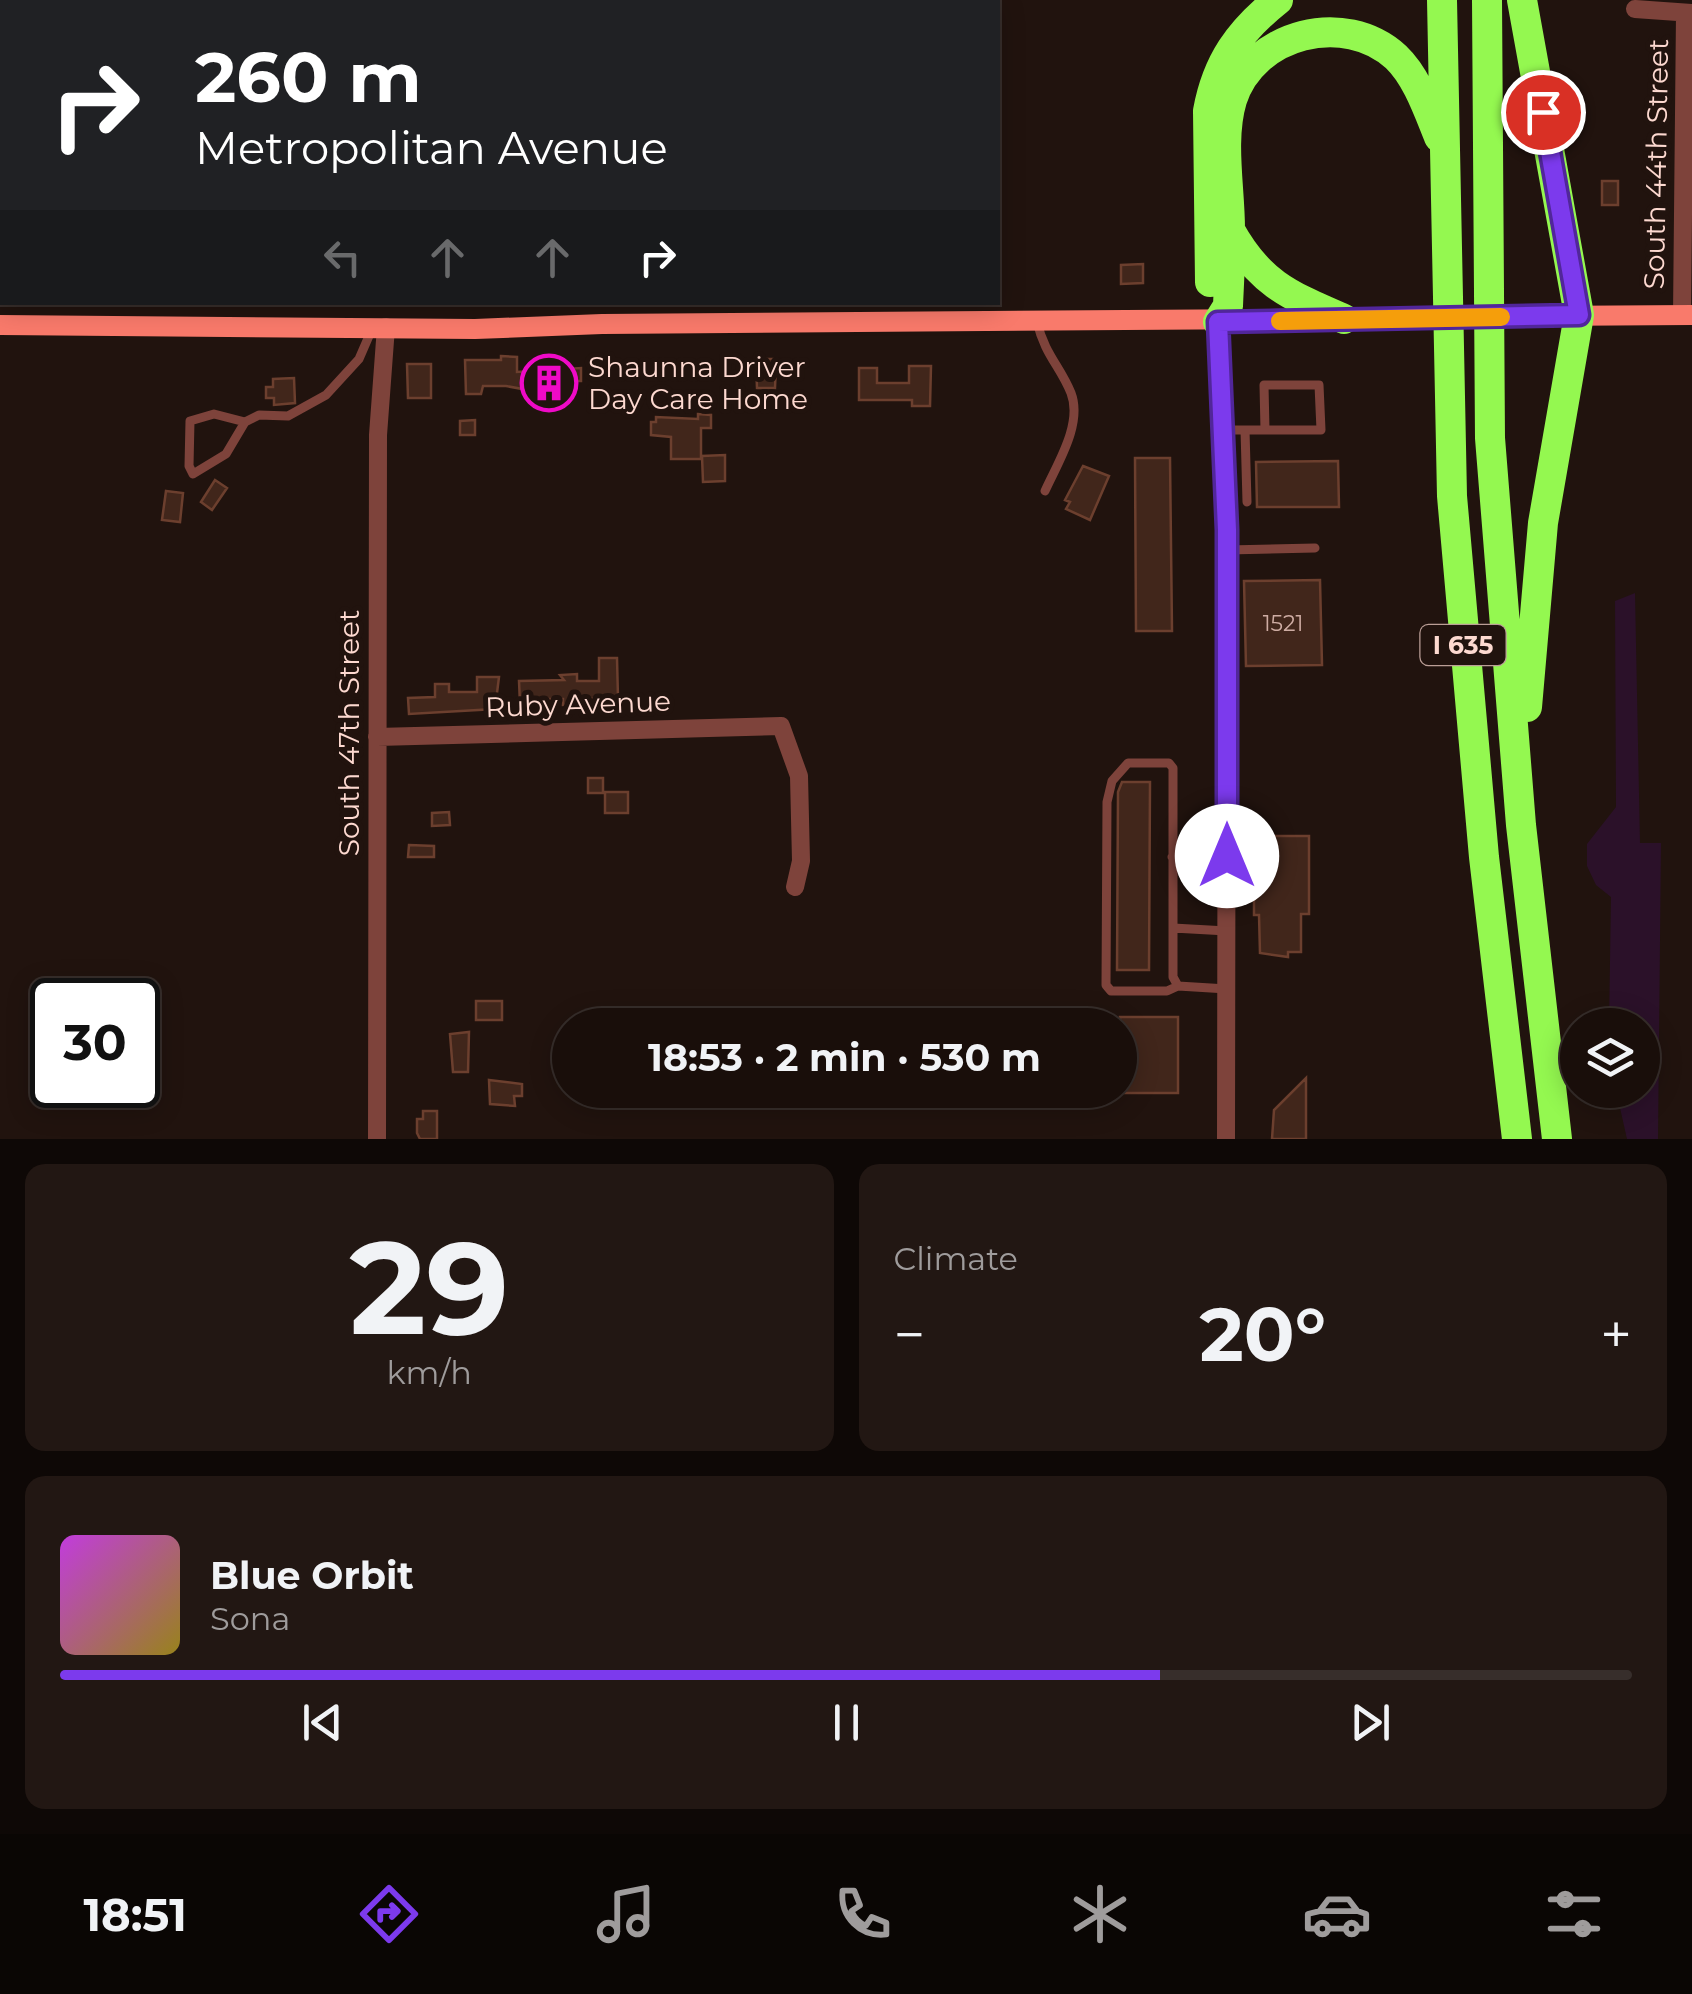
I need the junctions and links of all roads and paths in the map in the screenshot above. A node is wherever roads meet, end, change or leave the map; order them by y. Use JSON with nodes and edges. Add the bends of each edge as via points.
{"nodes":[{"id":1,"x":1278,"y":0,"type":"edge"},
{"id":2,"x":1442,"y":0,"type":"edge"},
{"id":3,"x":1487,"y":0,"type":"edge"},
{"id":4,"x":1522,"y":0,"type":"edge"},
{"id":5,"x":1635,"y":9,"type":"dead end"},
{"id":6,"x":1688,"y":13,"type":"edge"},
{"id":7,"x":1444,"y":149,"type":"junction"},
{"id":8,"x":1230,"y":230,"type":"junction"},
{"id":9,"x":1579,"y":315,"type":"junction"},
{"id":10,"x":1687,"y":316,"type":"edge"},
{"id":11,"x":1344,"y":319,"type":"junction"},
{"id":12,"x":1037,"y":322,"type":"junction"},
{"id":13,"x":1218,"y":322,"type":"junction"},
{"id":14,"x":0,"y":325,"type":"edge"},
{"id":15,"x":379,"y":327,"type":"junction"},
{"id":16,"x":245,"y":422,"type":"junction"},
{"id":17,"x":1225,"y":430,"type":"junction"},
{"id":18,"x":1245,"y":430,"type":"junction"},
{"id":19,"x":1265,"y":430,"type":"junction"},
{"id":20,"x":1045,"y":491,"type":"dead end"},
{"id":21,"x":1247,"y":502,"type":"dead end"},
{"id":22,"x":1314,"y":548,"type":"dead end"},
{"id":23,"x":1227,"y":550,"type":"junction"},
{"id":24,"x":377,"y":738,"type":"junction"},
{"id":25,"x":1521,"y":825,"type":"junction"},
{"id":26,"x":1227,"y":856,"type":"junction"},
{"id":27,"x":1172,"y":857,"type":"junction"},
{"id":28,"x":795,"y":887,"type":"dead end"},
{"id":29,"x":1173,"y":928,"type":"junction"},
{"id":30,"x":1226,"y":931,"type":"junction"},
{"id":31,"x":1178,"y":986,"type":"junction"},
{"id":32,"x":1226,"y":989,"type":"junction"},
{"id":33,"x":377,"y":1139,"type":"edge"},
{"id":34,"x":1226,"y":1139,"type":"edge"},
{"id":35,"x":1517,"y":1139,"type":"edge"},
{"id":36,"x":1557,"y":1139,"type":"edge"}],
"edges":[{"from":1,"to":13,"type":"highway","via":[[1227,50],[1210,98],[1210,306]]},
{"from":2,"to":7,"type":"highway","number":"I 635"},
{"from":3,"to":25,"type":"highway","number":"I 635","via":[[1490,438]]},
{"from":4,"to":9,"type":"highway"},
{"from":5,"to":6,"type":"street"},
{"from":6,"to":10,"type":"street","name":"South 44th Street"},
{"from":7,"to":8,"type":"highway","via":[[1412,78],[1373,41],[1320,31],[1286,41],[1264,54],[1232,100]]},
{"from":7,"to":35,"type":"highway","number":"I 635","via":[[1460,608]]},
{"from":8,"to":11,"type":"highway","via":[[1263,277]]},
{"from":8,"to":13,"type":"highway","via":[[1228,306]]},
{"from":9,"to":10,"type":"main road"},
{"from":9,"to":11,"type":"main road","bridge":true},
{"from":9,"to":25,"type":"highway","via":[[1543,523]]},
{"from":11,"to":13,"type":"main road"},
{"from":12,"to":13,"type":"main road"},
{"from":12,"to":15,"type":"main road"},
{"from":12,"to":20,"type":"lane","via":[[1044,351],[1074,407],[1070,434]]},
{"from":13,"to":17,"type":"street"},
{"from":14,"to":15,"type":"main road"},
{"from":15,"to":16,"type":"lane","via":[[326,395],[288,416],[258,415]]},
{"from":15,"to":24,"type":"street","name":"South 47th Street"},
{"from":16,"to":16,"type":"lane","via":[[226,454],[193,474],[190,421],[214,414]]},
{"from":17,"to":18,"type":"lane"},
{"from":17,"to":23,"type":"street"},
{"from":18,"to":19,"type":"lane"},
{"from":18,"to":21,"type":"lane"},
{"from":19,"to":19,"type":"lane","via":[[1321,430],[1319,384],[1264,385]]},
{"from":22,"to":23,"type":"lane"},
{"from":23,"to":26,"type":"street"},
{"from":24,"to":28,"type":"street","name":"Ruby Avenue","via":[[781,726],[799,776],[801,861]]},
{"from":24,"to":33,"type":"street","name":"South 47th Street"},
{"from":25,"to":36,"type":"highway","number":"I 635"},
{"from":26,"to":27,"type":"lane"},
{"from":26,"to":30,"type":"street"},
{"from":27,"to":29,"type":"lane"},
{"from":27,"to":31,"type":"lane","via":[[1173,768],[1169,762],[1128,763],[1112,781],[1108,802],[1106,985],[1111,991]]},
{"from":29,"to":30,"type":"lane"},
{"from":29,"to":31,"type":"lane"},
{"from":30,"to":32,"type":"street"},
{"from":31,"to":32,"type":"lane"},
{"from":32,"to":34,"type":"street"}]}
